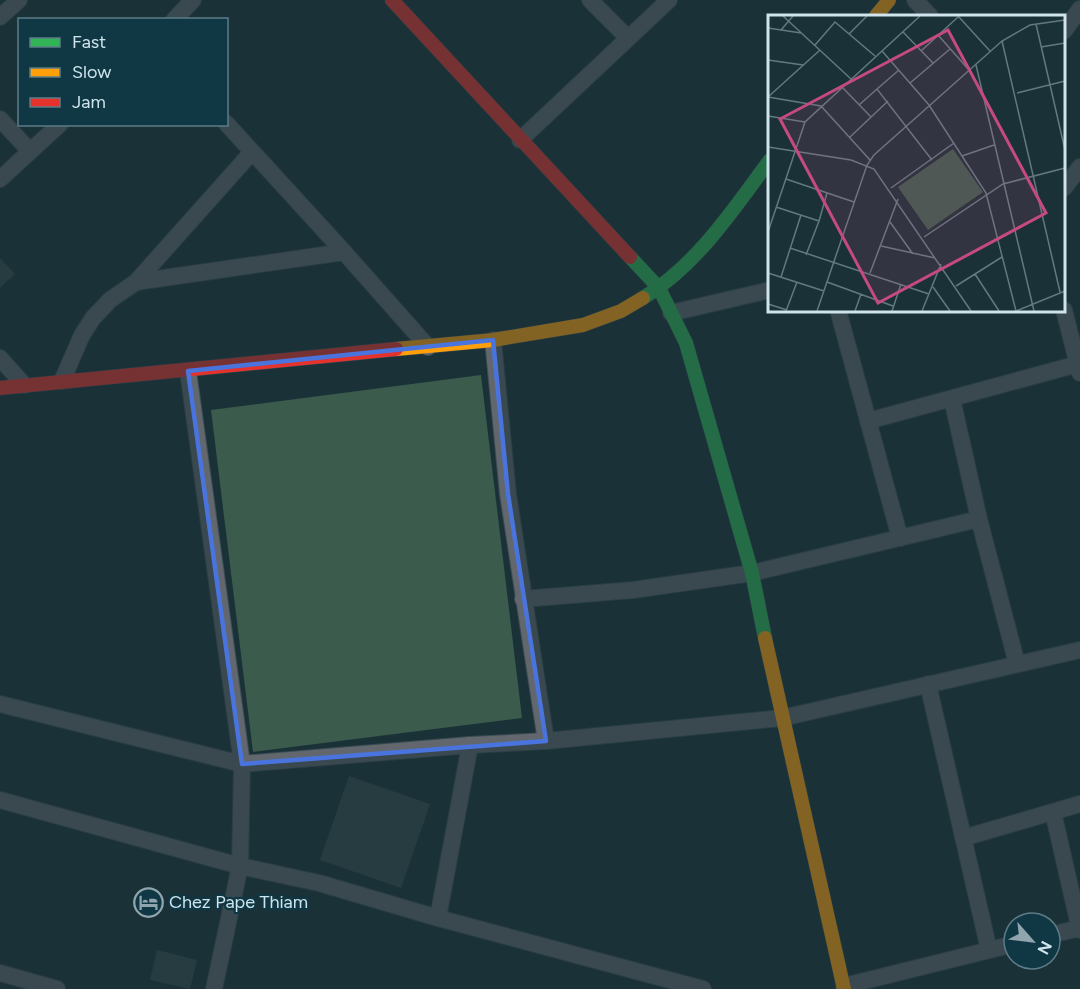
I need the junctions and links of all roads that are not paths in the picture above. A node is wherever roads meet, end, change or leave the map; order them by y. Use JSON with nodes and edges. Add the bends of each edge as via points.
{"nodes":[{"id":1,"x":19,"y":0,"type":"edge"},
{"id":2,"x":193,"y":0,"type":"edge"},
{"id":3,"x":392,"y":0,"type":"edge"},
{"id":4,"x":590,"y":0,"type":"edge"},
{"id":5,"x":669,"y":0,"type":"edge"},
{"id":6,"x":889,"y":0,"type":"edge"},
{"id":7,"x":915,"y":0,"type":"edge"},
{"id":8,"x":1080,"y":9,"type":"edge"},
{"id":9,"x":877,"y":15,"type":"edge"},
{"id":10,"x":929,"y":15,"type":"edge"},
{"id":11,"x":0,"y":17,"type":"edge"},
{"id":12,"x":176,"y":18,"type":"edge"},
{"id":13,"x":1065,"y":30,"type":"edge"},
{"id":14,"x":628,"y":38,"type":"junction"},
{"id":15,"x":0,"y":119,"type":"edge"},
{"id":16,"x":228,"y":125,"type":"edge"},
{"id":17,"x":58,"y":126,"type":"edge"},
{"id":18,"x":520,"y":140,"type":"junction"},
{"id":19,"x":30,"y":151,"type":"junction"},
{"id":20,"x":252,"y":152,"type":"junction"},
{"id":21,"x":768,"y":163,"type":"edge"},
{"id":22,"x":1080,"y":167,"type":"edge"},
{"id":23,"x":0,"y":179,"type":"edge"},
{"id":24,"x":1065,"y":187,"type":"edge"},
{"id":25,"x":344,"y":252,"type":"junction"},
{"id":26,"x":136,"y":282,"type":"junction"},
{"id":27,"x":659,"y":288,"type":"junction"},
{"id":28,"x":768,"y":291,"type":"edge"},
{"id":29,"x":839,"y":312,"type":"edge"},
{"id":30,"x":1065,"y":312,"type":"edge"},
{"id":31,"x":671,"y":313,"type":"junction"},
{"id":32,"x":493,"y":340,"type":"junction"},
{"id":33,"x":428,"y":347,"type":"junction"},
{"id":34,"x":0,"y":358,"type":"edge"},
{"id":35,"x":1079,"y":369,"type":"edge"},
{"id":36,"x":188,"y":370,"type":"junction"},
{"id":37,"x":62,"y":381,"type":"junction"},
{"id":38,"x":24,"y":385,"type":"junction"},
{"id":39,"x":0,"y":387,"type":"edge"},
{"id":40,"x":952,"y":399,"type":"junction"},
{"id":41,"x":868,"y":421,"type":"junction"},
{"id":42,"x":980,"y":519,"type":"junction"},
{"id":43,"x":900,"y":538,"type":"junction"},
{"id":44,"x":752,"y":573,"type":"junction"},
{"id":45,"x":523,"y":599,"type":"junction"},
{"id":46,"x":1080,"y":650,"type":"edge"},
{"id":47,"x":1017,"y":664,"type":"junction"},
{"id":48,"x":928,"y":684,"type":"junction"},
{"id":49,"x":0,"y":704,"type":"edge"},
{"id":50,"x":782,"y":718,"type":"junction"},
{"id":51,"x":546,"y":741,"type":"junction"},
{"id":52,"x":470,"y":745,"type":"junction"},
{"id":53,"x":242,"y":764,"type":"junction"},
{"id":54,"x":0,"y":800,"type":"edge"},
{"id":55,"x":1080,"y":804,"type":"edge"},
{"id":56,"x":1053,"y":812,"type":"junction"},
{"id":57,"x":963,"y":838,"type":"junction"},
{"id":58,"x":240,"y":866,"type":"junction"},
{"id":59,"x":438,"y":918,"type":"junction"},
{"id":60,"x":1080,"y":929,"type":"edge"},
{"id":61,"x":1062,"y":933,"type":"edge"},
{"id":62,"x":1002,"y":947,"type":"edge"},
{"id":63,"x":989,"y":950,"type":"junction"},
{"id":64,"x":0,"y":973,"type":"edge"},
{"id":65,"x":844,"y":987,"type":"edge"},
{"id":66,"x":57,"y":989,"type":"edge"},
{"id":67,"x":214,"y":989,"type":"edge"},
{"id":68,"x":703,"y":989,"type":"edge"}],
"edges":[{"from":1,"to":11,"type":"street"},
{"from":2,"to":12,"type":"street"},
{"from":3,"to":18,"type":"main road"},
{"from":4,"to":14,"type":"street"},
{"from":5,"to":14,"type":"street"},
{"from":6,"to":9,"type":"main road"},
{"from":7,"to":10,"type":"street"},
{"from":8,"to":13,"type":"street"},
{"from":14,"to":18,"type":"street"},
{"from":15,"to":19,"type":"street"},
{"from":16,"to":20,"type":"street"},
{"from":17,"to":19,"type":"street"},
{"from":18,"to":27,"type":"main road"},
{"from":19,"to":23,"type":"street"},
{"from":20,"to":25,"type":"street"},
{"from":20,"to":26,"type":"street"},
{"from":21,"to":27,"type":"main road","via":[[695,256]]},
{"from":22,"to":24,"type":"street"},
{"from":25,"to":26,"type":"street"},
{"from":25,"to":33,"type":"street"},
{"from":26,"to":37,"type":"street","via":[[93,318]]},
{"from":27,"to":31,"type":"main road"},
{"from":27,"to":32,"type":"main road","via":[[621,311],[583,325]]},
{"from":28,"to":31,"type":"street"},
{"from":29,"to":41,"type":"street"},
{"from":30,"to":35,"type":"street"},
{"from":31,"to":44,"type":"main road","via":[[686,343]]},
{"from":32,"to":33,"type":"main road"},
{"from":32,"to":45,"type":"street"},
{"from":33,"to":36,"type":"main road"},
{"from":34,"to":38,"type":"street"},
{"from":35,"to":40,"type":"street"},
{"from":36,"to":37,"type":"main road"},
{"from":36,"to":53,"type":"street"},
{"from":37,"to":38,"type":"main road"},
{"from":38,"to":39,"type":"main road"},
{"from":40,"to":41,"type":"street"},
{"from":40,"to":42,"type":"street"},
{"from":41,"to":43,"type":"street"},
{"from":42,"to":43,"type":"street"},
{"from":42,"to":47,"type":"street"},
{"from":43,"to":44,"type":"street"},
{"from":44,"to":45,"type":"street","via":[[633,590]]},
{"from":44,"to":50,"type":"main road"},
{"from":45,"to":51,"type":"street"},
{"from":46,"to":47,"type":"street"},
{"from":47,"to":48,"type":"street"},
{"from":48,"to":50,"type":"street"},
{"from":48,"to":57,"type":"street"},
{"from":49,"to":53,"type":"street"},
{"from":50,"to":51,"type":"street"},
{"from":50,"to":65,"type":"main road"},
{"from":51,"to":52,"type":"street"},
{"from":52,"to":53,"type":"street"},
{"from":52,"to":59,"type":"street"},
{"from":53,"to":58,"type":"street"},
{"from":54,"to":58,"type":"street"},
{"from":55,"to":56,"type":"street"},
{"from":56,"to":57,"type":"street"},
{"from":56,"to":60,"type":"street"},
{"from":57,"to":63,"type":"street"},
{"from":58,"to":59,"type":"street","via":[[320,883]]},
{"from":58,"to":67,"type":"street"},
{"from":59,"to":68,"type":"street"},
{"from":60,"to":61,"type":"street"},
{"from":62,"to":63,"type":"street"},
{"from":63,"to":65,"type":"street"},
{"from":64,"to":66,"type":"street"}]}
